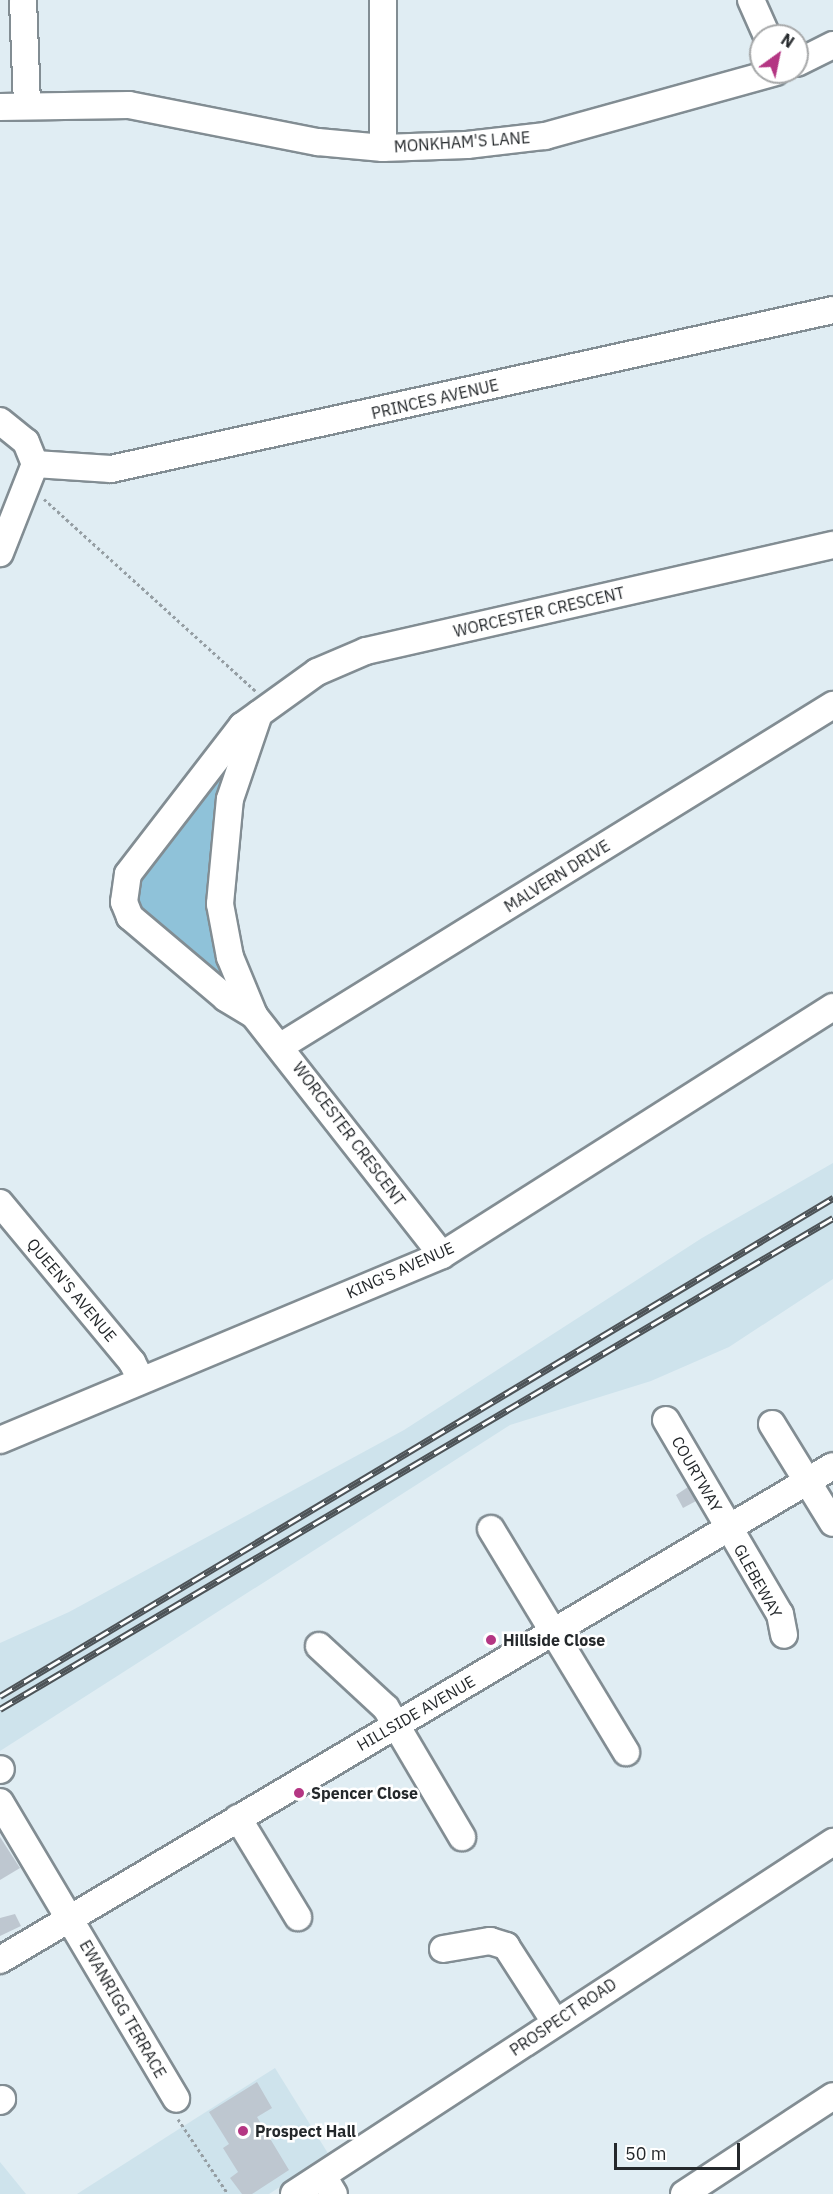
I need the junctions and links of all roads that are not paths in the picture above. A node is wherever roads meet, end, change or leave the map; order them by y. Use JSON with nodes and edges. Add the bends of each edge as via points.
{"nodes":[{"id":1,"x":23,"y":0,"type":"edge"},
{"id":2,"x":383,"y":0,"type":"edge"},
{"id":3,"x":751,"y":0,"type":"edge"},
{"id":4,"x":762,"y":24,"type":"edge"},
{"id":5,"x":833,"y":45,"type":"edge"},
{"id":6,"x":809,"y":57,"type":"edge"},
{"id":7,"x":749,"y":79,"type":"edge"},
{"id":8,"x":27,"y":105,"type":"junction"},
{"id":9,"x":0,"y":107,"type":"edge"},
{"id":10,"x":383,"y":148,"type":"junction"},
{"id":11,"x":833,"y":310,"type":"edge"},
{"id":12,"x":0,"y":421,"type":"edge"},
{"id":13,"x":32,"y":475,"type":"junction"},
{"id":14,"x":833,"y":545,"type":"edge"},
{"id":15,"x":0,"y":553,"type":"edge"},
{"id":16,"x":833,"y":705,"type":"edge"},
{"id":17,"x":265,"y":710,"type":"junction"},
{"id":18,"x":833,"y":1007,"type":"edge"},
{"id":19,"x":254,"y":1015,"type":"junction"},
{"id":20,"x":281,"y":1046,"type":"junction"},
{"id":21,"x":0,"y":1203,"type":"edge"},
{"id":22,"x":442,"y":1255,"type":"junction"},
{"id":23,"x":140,"y":1378,"type":"junction"},
{"id":24,"x":666,"y":1420,"type":"dead end"},
{"id":25,"x":772,"y":1424,"type":"dead end"},
{"id":26,"x":0,"y":1440,"type":"edge"},
{"id":27,"x":833,"y":1466,"type":"edge"},
{"id":28,"x":807,"y":1481,"type":"junction"},
{"id":29,"x":833,"y":1523,"type":"edge"},
{"id":30,"x":491,"y":1528,"type":"dead end"},
{"id":31,"x":729,"y":1528,"type":"junction"},
{"id":32,"x":552,"y":1633,"type":"junction"},
{"id":33,"x":784,"y":1635,"type":"dead end"},
{"id":34,"x":320,"y":1646,"type":"dead end"},
{"id":35,"x":394,"y":1726,"type":"junction"},
{"id":36,"x":626,"y":1752,"type":"dead end"},
{"id":37,"x":0,"y":1802,"type":"edge"},
{"id":38,"x":238,"y":1818,"type":"junction"},
{"id":39,"x":462,"y":1837,"type":"dead end"},
{"id":40,"x":833,"y":1842,"type":"edge"},
{"id":41,"x":298,"y":1917,"type":"dead end"},
{"id":42,"x":70,"y":1919,"type":"junction"},
{"id":43,"x":442,"y":1949,"type":"dead end"},
{"id":44,"x":0,"y":1960,"type":"edge"},
{"id":45,"x":555,"y":2022,"type":"junction"},
{"id":46,"x":833,"y":2097,"type":"edge"},
{"id":47,"x":176,"y":2099,"type":"road end"},
{"id":48,"x":328,"y":2185,"type":"edge"},
{"id":49,"x":294,"y":2194,"type":"edge"},
{"id":50,"x":684,"y":2194,"type":"edge"}],
"edges":[{"from":1,"to":8,"type":"street"},
{"from":2,"to":10,"type":"street"},
{"from":3,"to":4,"type":"street"},
{"from":5,"to":6,"type":"street"},
{"from":7,"to":10,"type":"street","name":"MONKHAM'S LANE","via":[[545,136]]},
{"from":8,"to":9,"type":"street","name":"MONKHAM'S LANE"},
{"from":8,"to":10,"type":"street","name":"MONKHAM'S LANE","via":[[129,105],[318,142]]},
{"from":11,"to":13,"type":"street","name":"PRINCES AVENUE","via":[[111,468]]},
{"from":12,"to":13,"type":"street","via":[[26,442]]},
{"from":13,"to":15,"type":"street"},
{"from":14,"to":17,"type":"street","name":"WORCESTER CRESCENT","via":[[366,651],[317,672]]},
{"from":16,"to":20,"type":"street","name":"MALVERN DRIVE"},
{"from":17,"to":19,"type":"street","name":"WORCESTER CRESCENT","via":[[230,799],[220,903],[230,957]]},
{"from":17,"to":19,"type":"street","name":"WORCESTER CRESCENT","via":[[219,754],[123,886],[130,917],[144,933]]},
{"from":18,"to":22,"type":"street","name":"KING'S AVENUE"},
{"from":19,"to":20,"type":"street","name":"WORCESTER CRESCENT"},
{"from":20,"to":22,"type":"street","name":"WORCESTER CRESCENT"},
{"from":21,"to":23,"type":"street","name":"QUEEN'S AVENUE","via":[[132,1362]]},
{"from":22,"to":23,"type":"street","name":"KING'S AVENUE"},
{"from":23,"to":26,"type":"street","name":"KING'S AVENUE"},
{"from":24,"to":31,"type":"street","name":"COURTWAY"},
{"from":25,"to":28,"type":"street"},
{"from":27,"to":28,"type":"street","name":"HILLSIDE AVENUE"},
{"from":28,"to":29,"type":"street"},
{"from":28,"to":31,"type":"street","name":"HILLSIDE AVENUE"},
{"from":30,"to":32,"type":"street"},
{"from":31,"to":32,"type":"street","name":"HILLSIDE AVENUE"},
{"from":31,"to":33,"type":"street","name":"GLEBEWAY","via":[[780,1614]]},
{"from":32,"to":35,"type":"street","name":"HILLSIDE AVENUE"},
{"from":32,"to":36,"type":"street"},
{"from":34,"to":35,"type":"street","via":[[386,1708]]},
{"from":35,"to":38,"type":"street","name":"HILLSIDE AVENUE"},
{"from":35,"to":39,"type":"street"},
{"from":37,"to":42,"type":"street","name":"EWANRIGG TERRACE"},
{"from":38,"to":41,"type":"street"},
{"from":38,"to":42,"type":"street","name":"HILLSIDE AVENUE"},
{"from":40,"to":45,"type":"street","name":"PROSPECT ROAD"},
{"from":42,"to":44,"type":"street","name":"HILLSIDE AVENUE"},
{"from":42,"to":47,"type":"street","name":"EWANRIGG TERRACE"},
{"from":43,"to":45,"type":"street","via":[[499,1941]]},
{"from":45,"to":48,"type":"street","name":"PROSPECT ROAD"},
{"from":46,"to":50,"type":"street"},
{"from":48,"to":49,"type":"street","name":"PROSPECT ROAD"}]}
